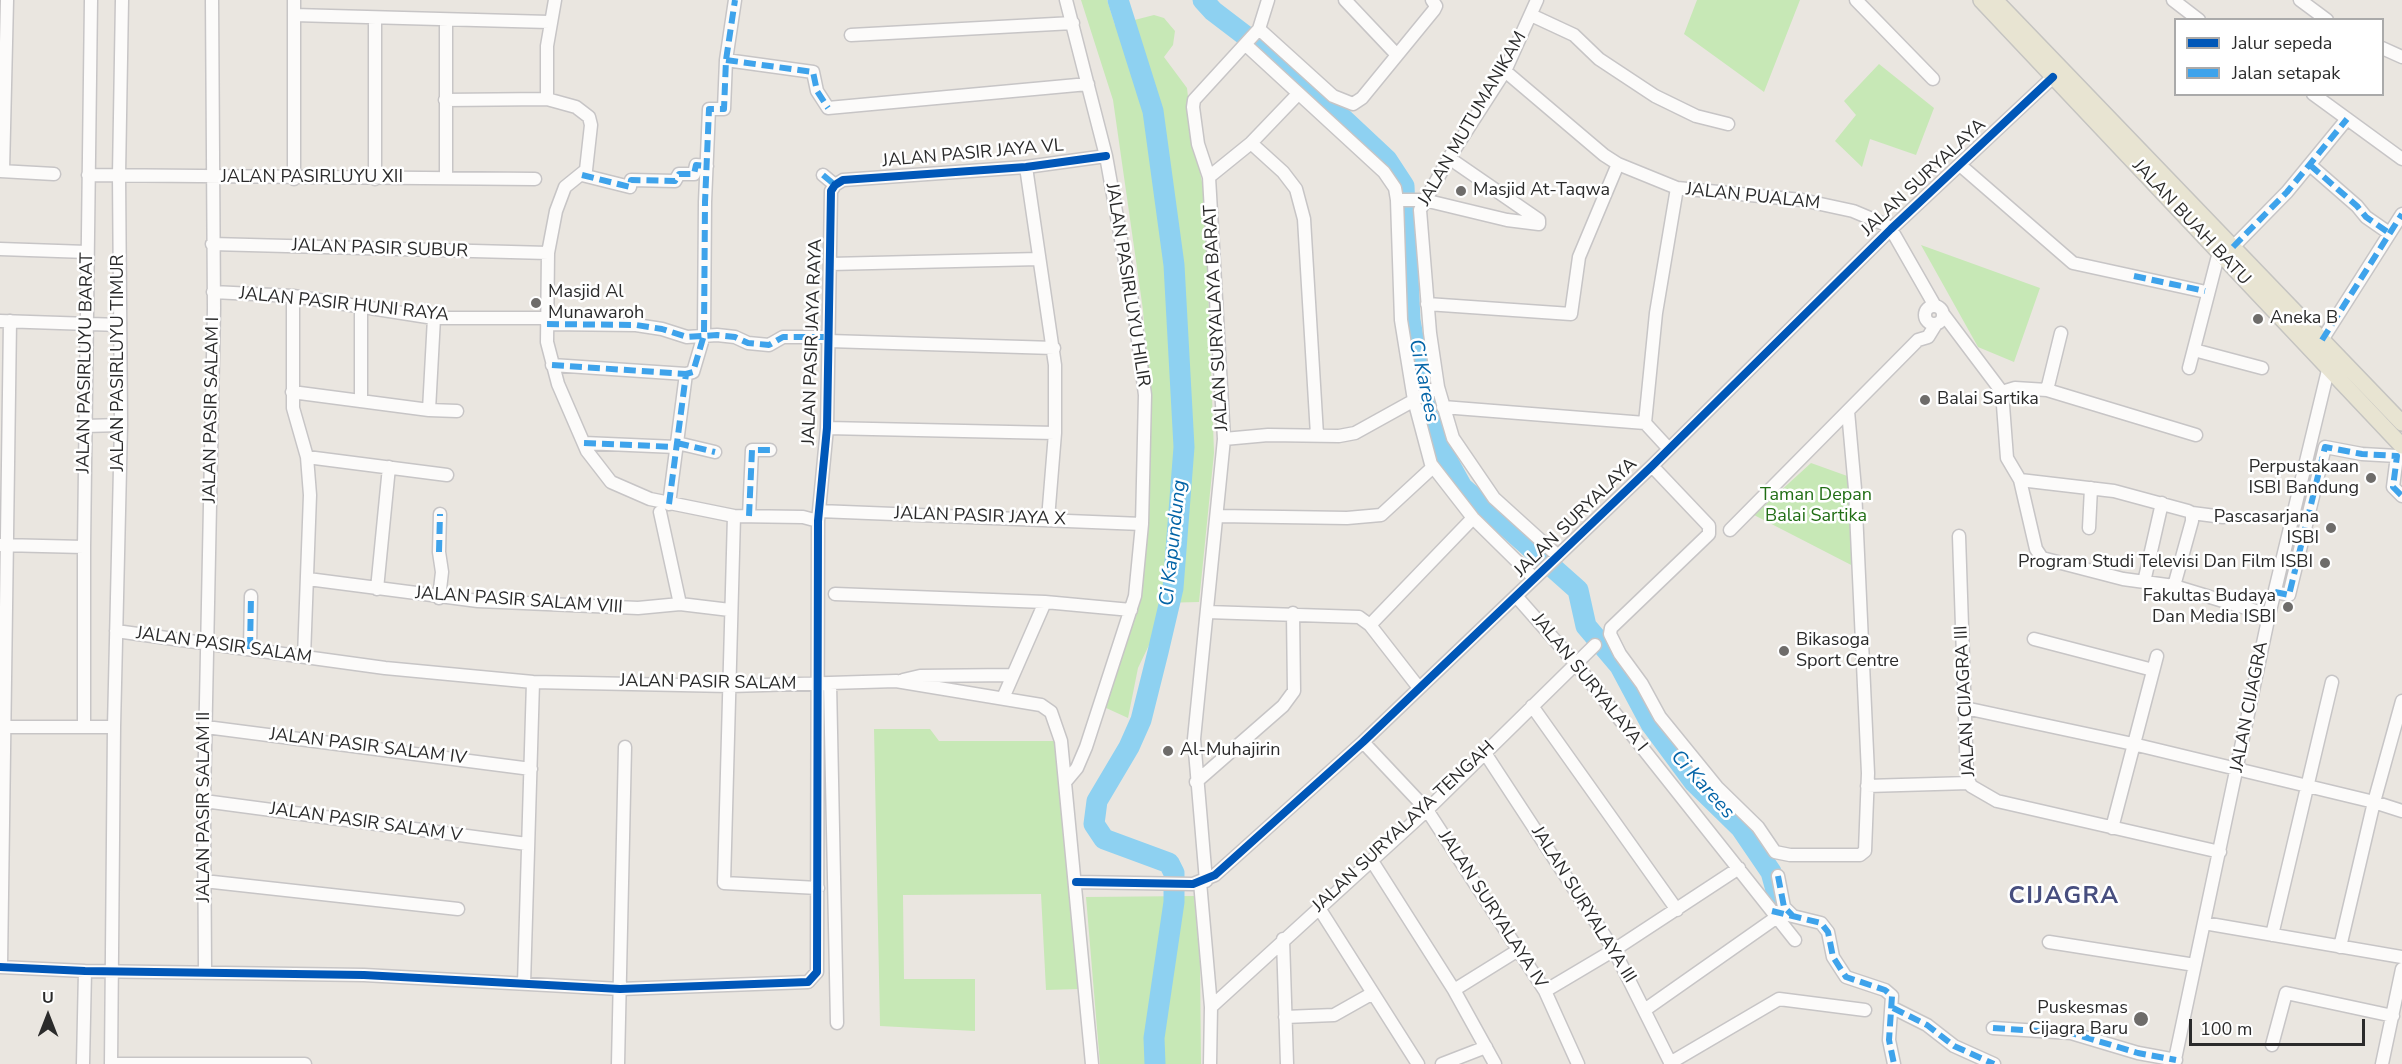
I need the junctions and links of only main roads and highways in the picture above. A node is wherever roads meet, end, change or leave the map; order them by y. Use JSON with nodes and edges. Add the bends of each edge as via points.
{"nodes":[{"id":1,"x":1981,"y":0,"type":"edge"},
{"id":2,"x":1995,"y":0,"type":"edge"},
{"id":3,"x":2226,"y":249,"type":"junction"},
{"id":4,"x":2402,"y":423,"type":"edge"},
{"id":5,"x":2402,"y":446,"type":"edge"}],
"edges":[{"from":1,"to":3,"type":"main road","name":"JALAN BUAH BATU"},
{"from":2,"to":3,"type":"main road","name":"JALAN BUAH BATU"},
{"from":3,"to":4,"type":"main road","name":"JALAN BUAH BATU"},
{"from":3,"to":5,"type":"main road","name":"JALAN BUAH BATU"}]}
